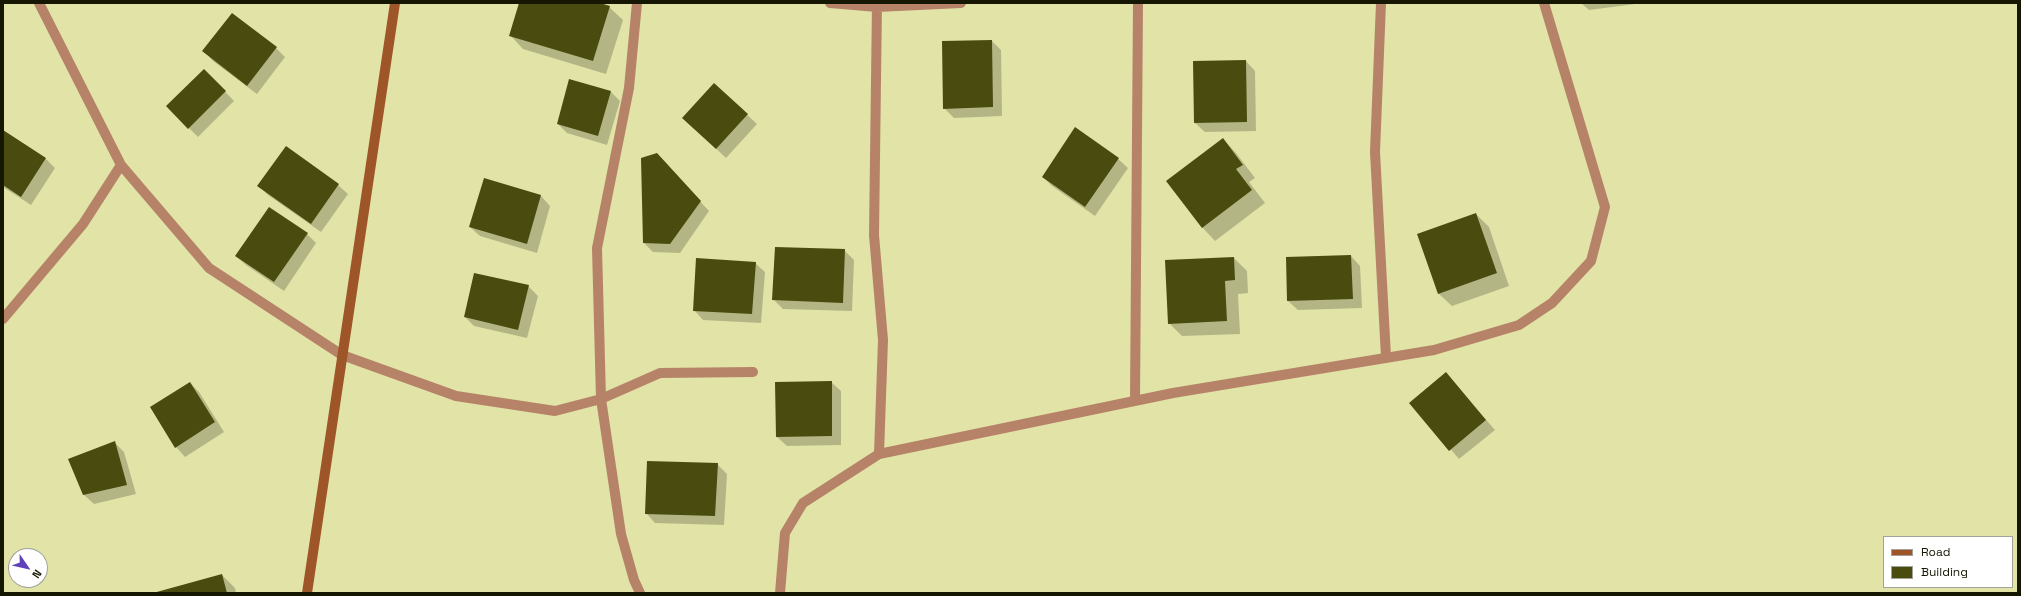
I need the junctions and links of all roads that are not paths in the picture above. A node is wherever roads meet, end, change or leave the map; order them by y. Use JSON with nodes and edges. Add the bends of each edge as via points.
{"nodes":[{"id":1,"x":39,"y":3,"type":"edge"},
{"id":2,"x":395,"y":3,"type":"edge"},
{"id":3,"x":637,"y":3,"type":"edge"},
{"id":4,"x":830,"y":3,"type":"edge"},
{"id":5,"x":961,"y":3,"type":"edge"},
{"id":6,"x":1138,"y":3,"type":"edge"},
{"id":7,"x":1381,"y":3,"type":"edge"},
{"id":8,"x":1544,"y":3,"type":"edge"},
{"id":9,"x":877,"y":5,"type":"edge"},
{"id":10,"x":120,"y":165,"type":"junction"},
{"id":11,"x":3,"y":319,"type":"edge"},
{"id":12,"x":342,"y":355,"type":"junction"},
{"id":13,"x":1386,"y":357,"type":"junction"},
{"id":14,"x":753,"y":372,"type":"dead end"},
{"id":15,"x":601,"y":399,"type":"junction"},
{"id":16,"x":1135,"y":400,"type":"junction"},
{"id":17,"x":879,"y":454,"type":"junction"},
{"id":18,"x":307,"y":593,"type":"edge"},
{"id":19,"x":640,"y":593,"type":"edge"},
{"id":20,"x":780,"y":593,"type":"edge"}],
"edges":[{"from":1,"to":10,"type":"street"},
{"from":2,"to":12,"type":"street"},
{"from":3,"to":15,"type":"street","via":[[629,88],[597,248]]},
{"from":4,"to":9,"type":"street"},
{"from":5,"to":9,"type":"street"},
{"from":6,"to":16,"type":"street"},
{"from":7,"to":13,"type":"street","via":[[1375,152]]},
{"from":8,"to":13,"type":"street","via":[[1605,208],[1591,261],[1552,303],[1519,324],[1434,350]]},
{"from":9,"to":17,"type":"street","via":[[874,235],[882,340]]},
{"from":10,"to":11,"type":"street","via":[[83,224]]},
{"from":10,"to":12,"type":"street","via":[[209,268]]},
{"from":12,"to":15,"type":"street","via":[[456,396],[555,411]]},
{"from":12,"to":18,"type":"street"},
{"from":13,"to":16,"type":"street"},
{"from":14,"to":15,"type":"street","via":[[660,373]]},
{"from":15,"to":19,"type":"street","via":[[621,534]]},
{"from":16,"to":17,"type":"street"},
{"from":17,"to":20,"type":"street","via":[[803,503],[785,533]]}]}
